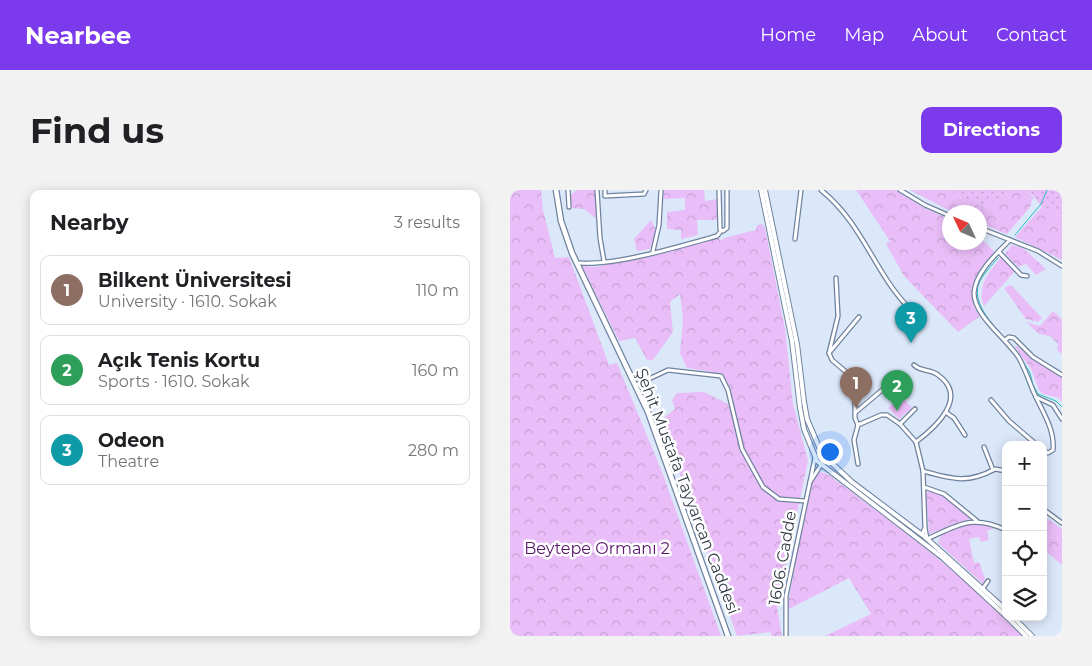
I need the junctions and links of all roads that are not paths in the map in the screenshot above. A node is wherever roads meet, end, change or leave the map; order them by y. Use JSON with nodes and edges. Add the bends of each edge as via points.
{"nodes":[{"id":1,"x":556,"y":190,"type":"edge"},
{"id":2,"x":568,"y":190,"type":"edge"},
{"id":3,"x":597,"y":190,"type":"edge"},
{"id":4,"x":605,"y":190,"type":"edge"},
{"id":5,"x":646,"y":190,"type":"edge"},
{"id":6,"x":660,"y":190,"type":"edge"},
{"id":7,"x":719,"y":190,"type":"edge"},
{"id":8,"x":727,"y":190,"type":"edge"},
{"id":9,"x":763,"y":190,"type":"edge"},
{"id":10,"x":801,"y":190,"type":"edge"},
{"id":11,"x":821,"y":190,"type":"edge"},
{"id":12,"x":900,"y":190,"type":"edge"},
{"id":13,"x":569,"y":207,"type":"dead end"},
{"id":14,"x":942,"y":212,"type":"edge"},
{"id":15,"x":720,"y":230,"type":"junction"},
{"id":16,"x":987,"y":231,"type":"edge"},
{"id":17,"x":795,"y":239,"type":"dead end"},
{"id":18,"x":1010,"y":240,"type":"junction"},
{"id":19,"x":652,"y":252,"type":"junction"},
{"id":20,"x":998,"y":252,"type":"junction"},
{"id":21,"x":604,"y":261,"type":"junction"},
{"id":22,"x":580,"y":263,"type":"dead end"},
{"id":23,"x":1062,"y":266,"type":"edge"},
{"id":24,"x":1027,"y":276,"type":"dead end"},
{"id":25,"x":836,"y":278,"type":"dead end"},
{"id":26,"x":908,"y":307,"type":"dead end"},
{"id":27,"x":859,"y":317,"type":"dead end"},
{"id":28,"x":1007,"y":339,"type":"junction"},
{"id":29,"x":829,"y":353,"type":"junction"},
{"id":30,"x":914,"y":365,"type":"dead end"},
{"id":31,"x":1062,"y":375,"type":"edge"},
{"id":32,"x":636,"y":385,"type":"junction"},
{"id":33,"x":888,"y":385,"type":"dead end"},
{"id":34,"x":1036,"y":397,"type":"junction"},
{"id":35,"x":991,"y":400,"type":"dead end"},
{"id":36,"x":915,"y":409,"type":"dead end"},
{"id":37,"x":856,"y":412,"type":"junction"},
{"id":38,"x":947,"y":413,"type":"junction"},
{"id":39,"x":1062,"y":419,"type":"edge"},
{"id":40,"x":900,"y":424,"type":"junction"},
{"id":41,"x":858,"y":425,"type":"junction"},
{"id":42,"x":965,"y":436,"type":"dead end"},
{"id":43,"x":1032,"y":441,"type":"edge"},
{"id":44,"x":916,"y":442,"type":"junction"},
{"id":45,"x":984,"y":447,"type":"dead end"},
{"id":46,"x":1047,"y":452,"type":"edge"},
{"id":47,"x":824,"y":456,"type":"junction"},
{"id":48,"x":815,"y":458,"type":"junction"},
{"id":49,"x":858,"y":464,"type":"dead end"},
{"id":50,"x":821,"y":465,"type":"junction"},
{"id":51,"x":1002,"y":469,"type":"edge"},
{"id":52,"x":923,"y":470,"type":"junction"},
{"id":53,"x":993,"y":470,"type":"junction"},
{"id":54,"x":808,"y":485,"type":"junction"},
{"id":55,"x":924,"y":487,"type":"junction"},
{"id":56,"x":805,"y":501,"type":"junction"},
{"id":57,"x":1047,"y":511,"type":"edge"},
{"id":58,"x":977,"y":521,"type":"junction"},
{"id":59,"x":1062,"y":523,"type":"edge"},
{"id":60,"x":1002,"y":528,"type":"edge"},
{"id":61,"x":939,"y":534,"type":"junction"},
{"id":62,"x":927,"y":536,"type":"junction"},
{"id":63,"x":922,"y":543,"type":"junction"},
{"id":64,"x":936,"y":546,"type":"junction"},
{"id":65,"x":988,"y":581,"type":"dead end"},
{"id":66,"x":982,"y":590,"type":"junction"},
{"id":67,"x":1002,"y":608,"type":"edge"},
{"id":68,"x":1010,"y":621,"type":"edge"},
{"id":69,"x":1017,"y":621,"type":"edge"},
{"id":70,"x":728,"y":636,"type":"edge"},
{"id":71,"x":786,"y":636,"type":"edge"},
{"id":72,"x":1026,"y":636,"type":"edge"},
{"id":73,"x":1032,"y":636,"type":"edge"}],
"edges":[{"from":1,"to":32,"type":"main road","name":"Şehit Mustafa Tayyarcan Caddesi","via":[[561,221],[575,262]]},
{"from":2,"to":13,"type":"street"},
{"from":3,"to":21,"type":"street"},
{"from":4,"to":5,"type":"street","via":[[605,196],[644,194]]},
{"from":6,"to":19,"type":"street","via":[[660,225]]},
{"from":7,"to":15,"type":"street"},
{"from":8,"to":15,"type":"street","via":[[727,228]]},
{"from":9,"to":47,"type":"street","via":[[797,344],[807,419]]},
{"from":9,"to":48,"type":"street","via":[[792,341],[800,408]]},
{"from":10,"to":17,"type":"street"},
{"from":11,"to":26,"type":"street","via":[[840,206],[855,226]]},
{"from":12,"to":14,"type":"street"},
{"from":15,"to":19,"type":"street","via":[[717,236]]},
{"from":16,"to":18,"type":"street"},
{"from":18,"to":20,"type":"street"},
{"from":18,"to":23,"type":"street","via":[[1038,251]]},
{"from":19,"to":21,"type":"street"},
{"from":20,"to":24,"type":"street","via":[[1021,275]]},
{"from":20,"to":28,"type":"street","via":[[981,274],[974,293],[980,312]]},
{"from":21,"to":22,"type":"street"},
{"from":25,"to":29,"type":"street","via":[[838,316]]},
{"from":27,"to":29,"type":"street"},
{"from":28,"to":31,"type":"street","via":[[1014,338],[1033,357]]},
{"from":28,"to":34,"type":"street"},
{"from":29,"to":37,"type":"street","via":[[832,360],[852,377]]},
{"from":30,"to":38,"type":"street","via":[[936,373],[948,384]]},
{"from":32,"to":56,"type":"street","via":[[668,370],[721,376],[730,395],[742,449],[763,487],[779,499]]},
{"from":32,"to":70,"type":"main road","name":"Şehit Mustafa Tayyarcan Caddesi","via":[[657,435]]},
{"from":33,"to":37,"type":"street"},
{"from":34,"to":39,"type":"street","via":[[1053,405]]},
{"from":34,"to":46,"type":"street","via":[[1054,444],[1051,453]]},
{"from":35,"to":43,"type":"street"},
{"from":36,"to":40,"type":"street"},
{"from":37,"to":41,"type":"street"},
{"from":38,"to":42,"type":"street"},
{"from":38,"to":44,"type":"street"},
{"from":40,"to":41,"type":"street","via":[[892,417],[881,415]]},
{"from":40,"to":44,"type":"street"},
{"from":41,"to":49,"type":"street","via":[[854,440]]},
{"from":44,"to":52,"type":"street"},
{"from":45,"to":53,"type":"street"},
{"from":47,"to":48,"type":"street"},
{"from":47,"to":50,"type":"street"},
{"from":47,"to":62,"type":"street","via":[[852,482]]},
{"from":48,"to":50,"type":"street"},
{"from":48,"to":54,"type":"street","name":"1606. Cadde"},
{"from":50,"to":54,"type":"street","name":"1606. Cadde"},
{"from":50,"to":63,"type":"street"},
{"from":51,"to":53,"type":"street"},
{"from":52,"to":53,"type":"street","via":[[966,480]]},
{"from":52,"to":55,"type":"street"},
{"from":54,"to":56,"type":"street","name":"1606. Cadde"},
{"from":55,"to":58,"type":"street","via":[[944,494]]},
{"from":55,"to":62,"type":"street"},
{"from":56,"to":71,"type":"street","name":"1606. Cadde","via":[[786,596]]},
{"from":57,"to":59,"type":"street"},
{"from":58,"to":60,"type":"street"},
{"from":58,"to":61,"type":"street","via":[[962,523]]},
{"from":61,"to":62,"type":"street"},
{"from":61,"to":64,"type":"street","via":[[935,539]]},
{"from":62,"to":63,"type":"street","via":[[921,538]]},
{"from":62,"to":64,"type":"street"},
{"from":63,"to":66,"type":"street"},
{"from":64,"to":66,"type":"street"},
{"from":65,"to":66,"type":"street"},
{"from":66,"to":67,"type":"street"},
{"from":68,"to":72,"type":"street"},
{"from":69,"to":73,"type":"street"}]}
